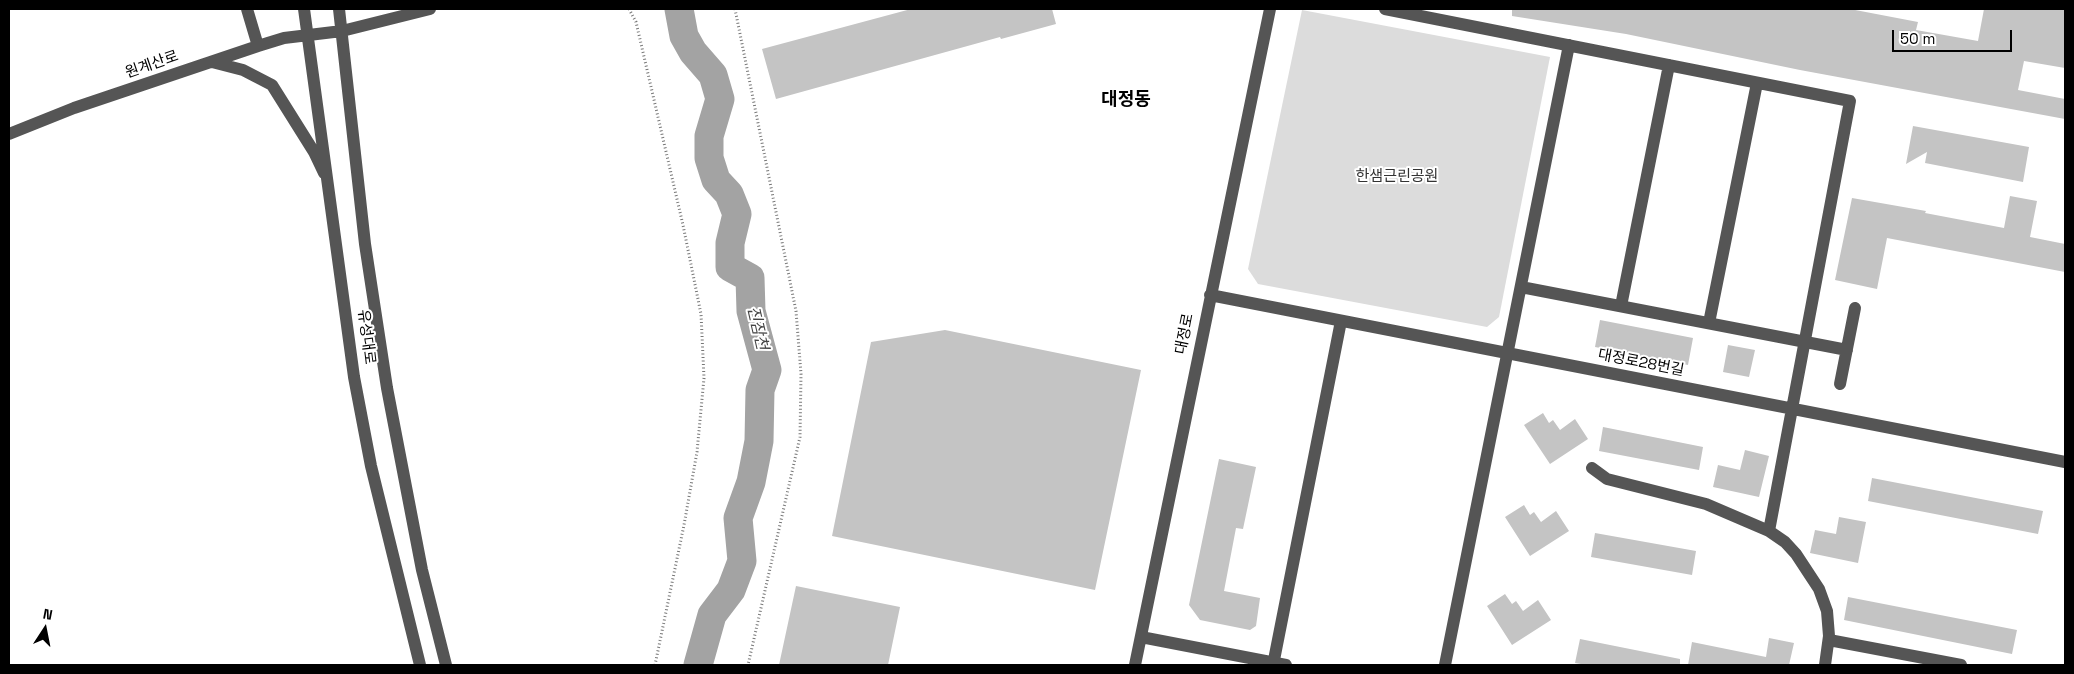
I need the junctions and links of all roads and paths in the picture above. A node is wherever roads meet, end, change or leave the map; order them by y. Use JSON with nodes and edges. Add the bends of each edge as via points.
{"nodes":[{"id":1,"x":247,"y":9,"type":"edge"},
{"id":2,"x":304,"y":9,"type":"edge"},
{"id":3,"x":339,"y":9,"type":"edge"},
{"id":4,"x":430,"y":9,"type":"edge"},
{"id":5,"x":629,"y":9,"type":"edge"},
{"id":6,"x":735,"y":9,"type":"edge"},
{"id":7,"x":1270,"y":9,"type":"edge"},
{"id":8,"x":1385,"y":9,"type":"edge"},
{"id":9,"x":342,"y":31,"type":"junction"},
{"id":10,"x":308,"y":36,"type":"junction"},
{"id":11,"x":1569,"y":45,"type":"junction"},
{"id":12,"x":258,"y":46,"type":"junction"},
{"id":13,"x":212,"y":62,"type":"junction"},
{"id":14,"x":1669,"y":65,"type":"junction"},
{"id":15,"x":1757,"y":83,"type":"junction"},
{"id":16,"x":9,"y":134,"type":"edge"},
{"id":17,"x":329,"y":186,"type":"junction"},
{"id":18,"x":1521,"y":287,"type":"junction"},
{"id":19,"x":1210,"y":295,"type":"junction"},
{"id":20,"x":1621,"y":306,"type":"junction"},
{"id":21,"x":1855,"y":308,"type":"dead end"},
{"id":22,"x":1341,"y":321,"type":"junction"},
{"id":23,"x":1709,"y":323,"type":"junction"},
{"id":24,"x":1804,"y":341,"type":"junction"},
{"id":25,"x":1847,"y":350,"type":"junction"},
{"id":26,"x":1508,"y":354,"type":"junction"},
{"id":27,"x":1840,"y":384,"type":"dead end"},
{"id":28,"x":1792,"y":409,"type":"junction"},
{"id":29,"x":2065,"y":462,"type":"edge"},
{"id":30,"x":1592,"y":468,"type":"dead end"},
{"id":31,"x":1769,"y":531,"type":"junction"},
{"id":32,"x":1141,"y":637,"type":"junction"},
{"id":33,"x":1829,"y":640,"type":"junction"},
{"id":34,"x":1277,"y":664,"type":"edge"},
{"id":35,"x":420,"y":665,"type":"edge"},
{"id":36,"x":446,"y":665,"type":"edge"},
{"id":37,"x":655,"y":665,"type":"edge"},
{"id":38,"x":748,"y":665,"type":"edge"},
{"id":39,"x":1135,"y":665,"type":"edge"},
{"id":40,"x":1445,"y":665,"type":"edge"},
{"id":41,"x":1825,"y":665,"type":"edge"},
{"id":42,"x":1961,"y":665,"type":"edge"}],
"edges":[{"from":1,"to":12,"type":"street"},
{"from":2,"to":10,"type":"street","name":"유성대로"},
{"from":3,"to":9,"type":"street","name":"유성대로"},
{"from":4,"to":9,"type":"street","name":"원계산로"},
{"from":5,"to":37,"type":"path","via":[[636,22],[683,225],[701,314],[704,378],[697,452]]},
{"from":6,"to":38,"type":"path","via":[[796,311],[801,374],[800,437]]},
{"from":7,"to":19,"type":"street","name":"대정로"},
{"from":8,"to":11,"type":"street"},
{"from":9,"to":10,"type":"street","name":"원계산로"},
{"from":9,"to":36,"type":"street","name":"유성대로","via":[[366,244],[387,388],[422,570]]},
{"from":10,"to":12,"type":"street","name":"원계산로","via":[[284,38]]},
{"from":10,"to":17,"type":"street","name":"유성대로"},
{"from":11,"to":14,"type":"street"},
{"from":11,"to":18,"type":"street"},
{"from":12,"to":13,"type":"street","name":"원계산로"},
{"from":13,"to":16,"type":"street","name":"원계산로","via":[[74,108]]},
{"from":13,"to":17,"type":"street","via":[[243,70],[272,85],[314,152]]},
{"from":14,"to":15,"type":"street"},
{"from":14,"to":20,"type":"street"},
{"from":15,"to":23,"type":"street"},
{"from":15,"to":24,"type":"street","via":[[1850,101]]},
{"from":17,"to":35,"type":"street","name":"유성대로","via":[[354,377],[371,466]]},
{"from":18,"to":20,"type":"street"},
{"from":18,"to":26,"type":"street"},
{"from":19,"to":22,"type":"street","name":"대정로28번길"},
{"from":19,"to":32,"type":"street","name":"대정로"},
{"from":20,"to":23,"type":"street"},
{"from":21,"to":25,"type":"street"},
{"from":22,"to":26,"type":"street","name":"대정로28번길"},
{"from":22,"to":34,"type":"street"},
{"from":23,"to":24,"type":"street"},
{"from":24,"to":25,"type":"street"},
{"from":24,"to":28,"type":"street"},
{"from":25,"to":27,"type":"street"},
{"from":26,"to":28,"type":"street","name":"대정로28번길"},
{"from":26,"to":40,"type":"street"},
{"from":28,"to":29,"type":"street","name":"대정로28번길"},
{"from":28,"to":31,"type":"street"},
{"from":30,"to":31,"type":"street","via":[[1608,479],[1706,504]]},
{"from":31,"to":33,"type":"street","via":[[1796,554],[1819,589],[1827,611]]},
{"from":32,"to":34,"type":"street"},
{"from":32,"to":39,"type":"street","name":"대정로"},
{"from":33,"to":41,"type":"street"},
{"from":33,"to":42,"type":"street"}]}
